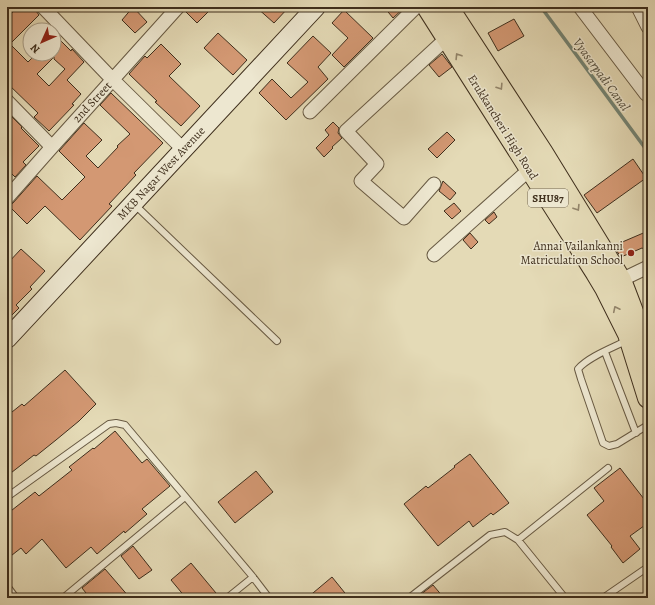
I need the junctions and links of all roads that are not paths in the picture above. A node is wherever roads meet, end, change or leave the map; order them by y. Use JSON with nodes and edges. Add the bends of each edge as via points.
{"nodes":[{"id":1,"x":43,"y":7,"type":"edge"},
{"id":2,"x":316,"y":7,"type":"edge"},
{"id":3,"x":416,"y":7,"type":"edge"},
{"id":4,"x":427,"y":7,"type":"edge"},
{"id":5,"x":448,"y":7,"type":"edge"},
{"id":6,"x":580,"y":7,"type":"edge"},
{"id":7,"x":638,"y":7,"type":"edge"},
{"id":8,"x":176,"y":8,"type":"edge"},
{"id":9,"x":648,"y":27,"type":"edge"},
{"id":10,"x":447,"y":38,"type":"junction"},
{"id":11,"x":113,"y":80,"type":"junction"},
{"id":12,"x":646,"y":94,"type":"dead end"},
{"id":13,"x":7,"y":100,"type":"edge"},
{"id":14,"x":310,"y":112,"type":"dead end"},
{"id":15,"x":52,"y":146,"type":"junction"},
{"id":16,"x":183,"y":149,"type":"junction"},
{"id":17,"x":530,"y":169,"type":"junction"},
{"id":18,"x":434,"y":184,"type":"dead end"},
{"id":19,"x":7,"y":198,"type":"edge"},
{"id":20,"x":133,"y":203,"type":"junction"},
{"id":21,"x":434,"y":255,"type":"dead end"},
{"id":22,"x":648,"y":266,"type":"edge"},
{"id":23,"x":621,"y":280,"type":"junction"},
{"id":24,"x":7,"y":339,"type":"edge"},
{"id":25,"x":629,"y":339,"type":"junction"},
{"id":26,"x":277,"y":341,"type":"dead end"},
{"id":27,"x":605,"y":352,"type":"junction"},
{"id":28,"x":648,"y":352,"type":"edge"},
{"id":29,"x":648,"y":398,"type":"edge"},
{"id":30,"x":648,"y":425,"type":"edge"},
{"id":31,"x":636,"y":433,"type":"junction"},
{"id":32,"x":608,"y":468,"type":"dead end"},
{"id":33,"x":7,"y":497,"type":"edge"},
{"id":34,"x":185,"y":497,"type":"junction"},
{"id":35,"x":518,"y":540,"type":"junction"},
{"id":36,"x":648,"y":567,"type":"edge"},
{"id":37,"x":253,"y":577,"type":"junction"},
{"id":38,"x":7,"y":586,"type":"edge"},
{"id":39,"x":16,"y":598,"type":"edge"},
{"id":40,"x":63,"y":598,"type":"edge"},
{"id":41,"x":227,"y":598,"type":"edge"},
{"id":42,"x":269,"y":598,"type":"edge"},
{"id":43,"x":409,"y":598,"type":"edge"},
{"id":44,"x":565,"y":598,"type":"edge"},
{"id":45,"x":603,"y":598,"type":"edge"}],
"edges":[{"from":1,"to":11,"type":"street"},
{"from":2,"to":16,"type":"main road","name":"MKB Nagar West Avenue"},
{"from":3,"to":14,"type":"street"},
{"from":4,"to":10,"type":"main road","name":"Erukkancheri High Road","number":"SHU87"},
{"from":5,"to":23,"type":"main road","number":"SHU87","one_way":true},
{"from":6,"to":12,"type":"street"},
{"from":7,"to":9,"type":"street"},
{"from":8,"to":11,"type":"street","name":"2nd Street"},
{"from":17,"to":10,"type":"main road","name":"Erukkancheri High Road","number":"SHU87","one_way":true},
{"from":10,"to":18,"type":"street","via":[[346,131],[377,164],[361,180],[404,218]]},
{"from":11,"to":15,"type":"street","name":"2nd Street"},
{"from":11,"to":16,"type":"street"},
{"from":13,"to":15,"type":"street"},
{"from":15,"to":19,"type":"street","name":"2nd Street"},
{"from":16,"to":20,"type":"main road","name":"MKB Nagar West Avenue"},
{"from":17,"to":21,"type":"street"},
{"from":25,"to":17,"type":"main road","name":"Erukkancheri High Road","number":"SHU87","one_way":true,"via":[[606,288]]},
{"from":20,"to":24,"type":"main road","name":"MKB Nagar West Avenue"},
{"from":20,"to":26,"type":"lane"},
{"from":22,"to":23,"type":"street"},
{"from":23,"to":28,"type":"main road","number":"SHU87"},
{"from":25,"to":27,"type":"lane"},
{"from":25,"to":29,"type":"main road","name":"Erukkancheri High Road","number":"SHU87"},
{"from":27,"to":31,"type":"lane"},
{"from":27,"to":31,"type":"lane","via":[[578,368],[600,438],[609,446]]},
{"from":30,"to":31,"type":"lane"},
{"from":32,"to":35,"type":"lane"},
{"from":33,"to":34,"type":"lane","via":[[109,424],[116,423],[125,425]]},
{"from":34,"to":37,"type":"lane"},
{"from":34,"to":40,"type":"lane"},
{"from":35,"to":43,"type":"lane","via":[[505,532],[490,535]]},
{"from":35,"to":44,"type":"lane"},
{"from":36,"to":45,"type":"lane"},
{"from":37,"to":41,"type":"lane"},
{"from":37,"to":42,"type":"lane"},
{"from":38,"to":39,"type":"lane"}]}
